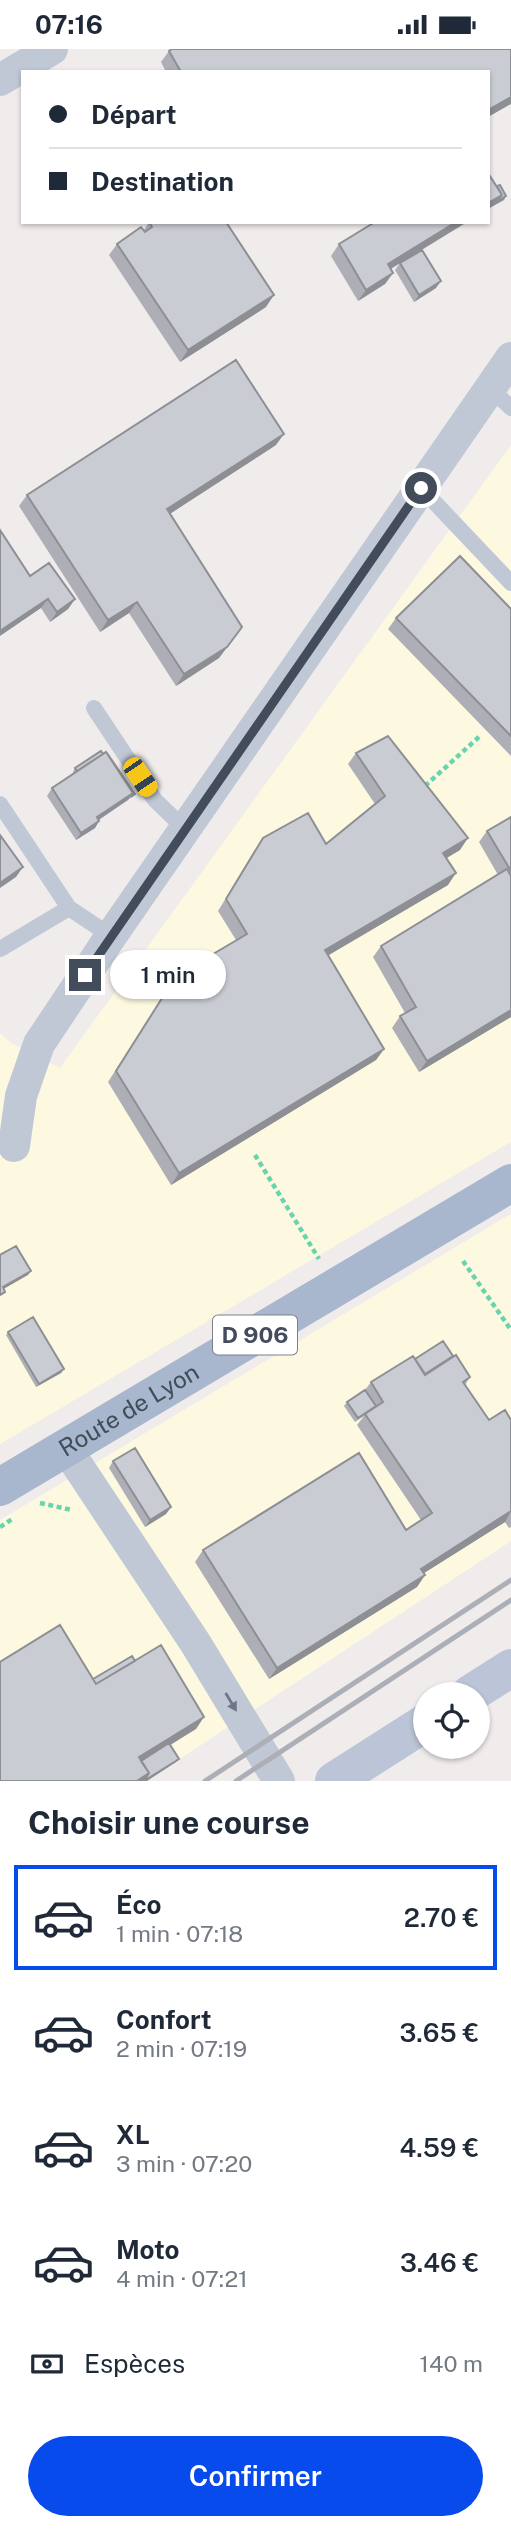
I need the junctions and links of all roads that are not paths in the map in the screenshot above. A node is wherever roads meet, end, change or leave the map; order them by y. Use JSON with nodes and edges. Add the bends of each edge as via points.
{"nodes":[{"id":1,"x":52,"y":49,"type":"edge"},
{"id":2,"x":0,"y":80,"type":"edge"},
{"id":3,"x":511,"y":358,"type":"edge"},
{"id":4,"x":501,"y":398,"type":"edge"},
{"id":5,"x":421,"y":488,"type":"junction"},
{"id":6,"x":511,"y":583,"type":"edge"},
{"id":7,"x":94,"y":708,"type":"dead end"},
{"id":8,"x":0,"y":804,"type":"edge"},
{"id":9,"x":186,"y":829,"type":"junction"},
{"id":10,"x":69,"y":908,"type":"junction"},
{"id":11,"x":111,"y":936,"type":"junction"},
{"id":12,"x":0,"y":949,"type":"edge"},
{"id":13,"x":14,"y":1146,"type":"dead end"},
{"id":14,"x":511,"y":1183,"type":"edge"},
{"id":15,"x":66,"y":1448,"type":"junction"},
{"id":16,"x":18,"y":1503,"type":"edge"},
{"id":17,"x":511,"y":1668,"type":"edge"},
{"id":18,"x":489,"y":1682,"type":"edge"},
{"id":19,"x":413,"y":1731,"type":"edge"},
{"id":20,"x":279,"y":1781,"type":"edge"},
{"id":21,"x":334,"y":1781,"type":"edge"}],
"edges":[{"from":1,"to":2,"type":"street"},
{"from":3,"to":4,"type":"street"},
{"from":4,"to":5,"type":"street"},
{"from":5,"to":6,"type":"lane"},
{"from":5,"to":9,"type":"street"},
{"from":7,"to":9,"type":"lane","via":[[155,800]]},
{"from":8,"to":10,"type":"lane"},
{"from":9,"to":11,"type":"street"},
{"from":10,"to":11,"type":"lane"},
{"from":10,"to":12,"type":"lane"},
{"from":11,"to":13,"type":"street","via":[[39,1044],[21,1096]]},
{"from":14,"to":15,"type":"main road","name":"Route de Lyon","number":"D 906"},
{"from":15,"to":16,"type":"main road","name":"Route de Lyon","number":"D 906"},
{"from":15,"to":20,"type":"street","one_way":true,"via":[[196,1644]]},
{"from":17,"to":18,"type":"main road"},
{"from":19,"to":21,"type":"main road"}]}
